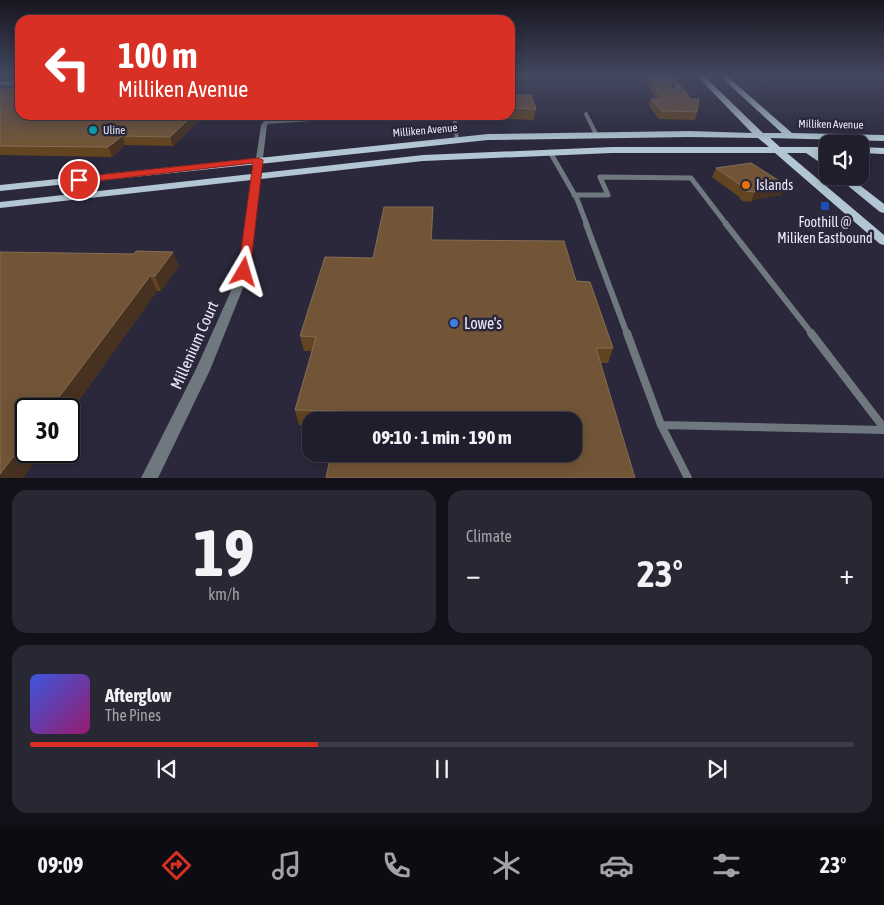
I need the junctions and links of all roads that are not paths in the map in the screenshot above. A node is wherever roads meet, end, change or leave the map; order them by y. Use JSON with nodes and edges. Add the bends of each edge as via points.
{"nodes":[{"id":1,"x":724,"y":99,"type":"edge"},
{"id":2,"x":749,"y":99,"type":"edge"},
{"id":3,"x":586,"y":114,"type":"dead end"},
{"id":4,"x":297,"y":120,"type":"edge"},
{"id":5,"x":455,"y":120,"type":"edge"},
{"id":6,"x":266,"y":122,"type":"joint"},
{"id":7,"x":596,"y":134,"type":"junction"},
{"id":8,"x":760,"y":135,"type":"junction"},
{"id":9,"x":790,"y":136,"type":"junction"},
{"id":10,"x":884,"y":138,"type":"edge"},
{"id":11,"x":457,"y":140,"type":"junction"},
{"id":12,"x":777,"y":150,"type":"junction"},
{"id":13,"x":808,"y":150,"type":"junction"},
{"id":14,"x":819,"y":150,"type":"edge"},
{"id":15,"x":869,"y":150,"type":"edge"},
{"id":16,"x":884,"y":151,"type":"edge"},
{"id":17,"x":550,"y":152,"type":"junction"},
{"id":18,"x":819,"y":158,"type":"edge"},
{"id":19,"x":258,"y":160,"type":"junction"},
{"id":20,"x":256,"y":177,"type":"junction"},
{"id":21,"x":852,"y":185,"type":"edge"},
{"id":22,"x":0,"y":188,"type":"edge"},
{"id":23,"x":574,"y":195,"type":"junction"},
{"id":24,"x":0,"y":205,"type":"edge"},
{"id":25,"x":884,"y":210,"type":"edge"},
{"id":26,"x":884,"y":241,"type":"edge"},
{"id":27,"x":661,"y":425,"type":"junction"},
{"id":28,"x":884,"y":429,"type":"edge"},
{"id":29,"x":149,"y":478,"type":"edge"},
{"id":30,"x":688,"y":478,"type":"edge"}],
"edges":[{"from":1,"to":8,"type":"main road"},
{"from":2,"to":9,"type":"main road"},
{"from":3,"to":7,"type":"lane"},
{"from":4,"to":6,"type":"lane"},
{"from":5,"to":11,"type":"lane"},
{"from":6,"to":19,"type":"street","name":"Millenium Court"},
{"from":7,"to":8,"type":"main road","name":"Milliken Avenue"},
{"from":7,"to":11,"type":"main road","name":"Milliken Avenue"},
{"from":8,"to":9,"type":"main road","name":"Milliken Avenue"},
{"from":8,"to":12,"type":"main road"},
{"from":9,"to":10,"type":"main road","name":"Milliken Avenue"},
{"from":9,"to":13,"type":"main road"},
{"from":11,"to":19,"type":"main road","name":"Milliken Avenue"},
{"from":12,"to":13,"type":"main road","name":"Milliken Avenue"},
{"from":12,"to":17,"type":"main road","name":"Milliken Avenue"},
{"from":12,"to":26,"type":"main road"},
{"from":13,"to":14,"type":"main road","name":"Milliken Avenue"},
{"from":13,"to":18,"type":"main road"},
{"from":15,"to":16,"type":"main road","name":"Milliken Avenue"},
{"from":17,"to":20,"type":"main road","name":"Milliken Avenue","via":[[423,158]]},
{"from":17,"to":23,"type":"lane"},
{"from":19,"to":20,"type":"street","name":"Millenium Court"},
{"from":19,"to":22,"type":"main road","name":"Milliken Avenue"},
{"from":20,"to":24,"type":"main road","name":"Milliken Avenue"},
{"from":20,"to":29,"type":"street","name":"Millenium Court","via":[[244,272],[203,370]]},
{"from":21,"to":25,"type":"main road"},
{"from":23,"to":27,"type":"lane"},
{"from":23,"to":28,"type":"lane","via":[[608,195],[600,177],[691,178]]},
{"from":27,"to":28,"type":"lane"},
{"from":27,"to":30,"type":"lane"}]}
